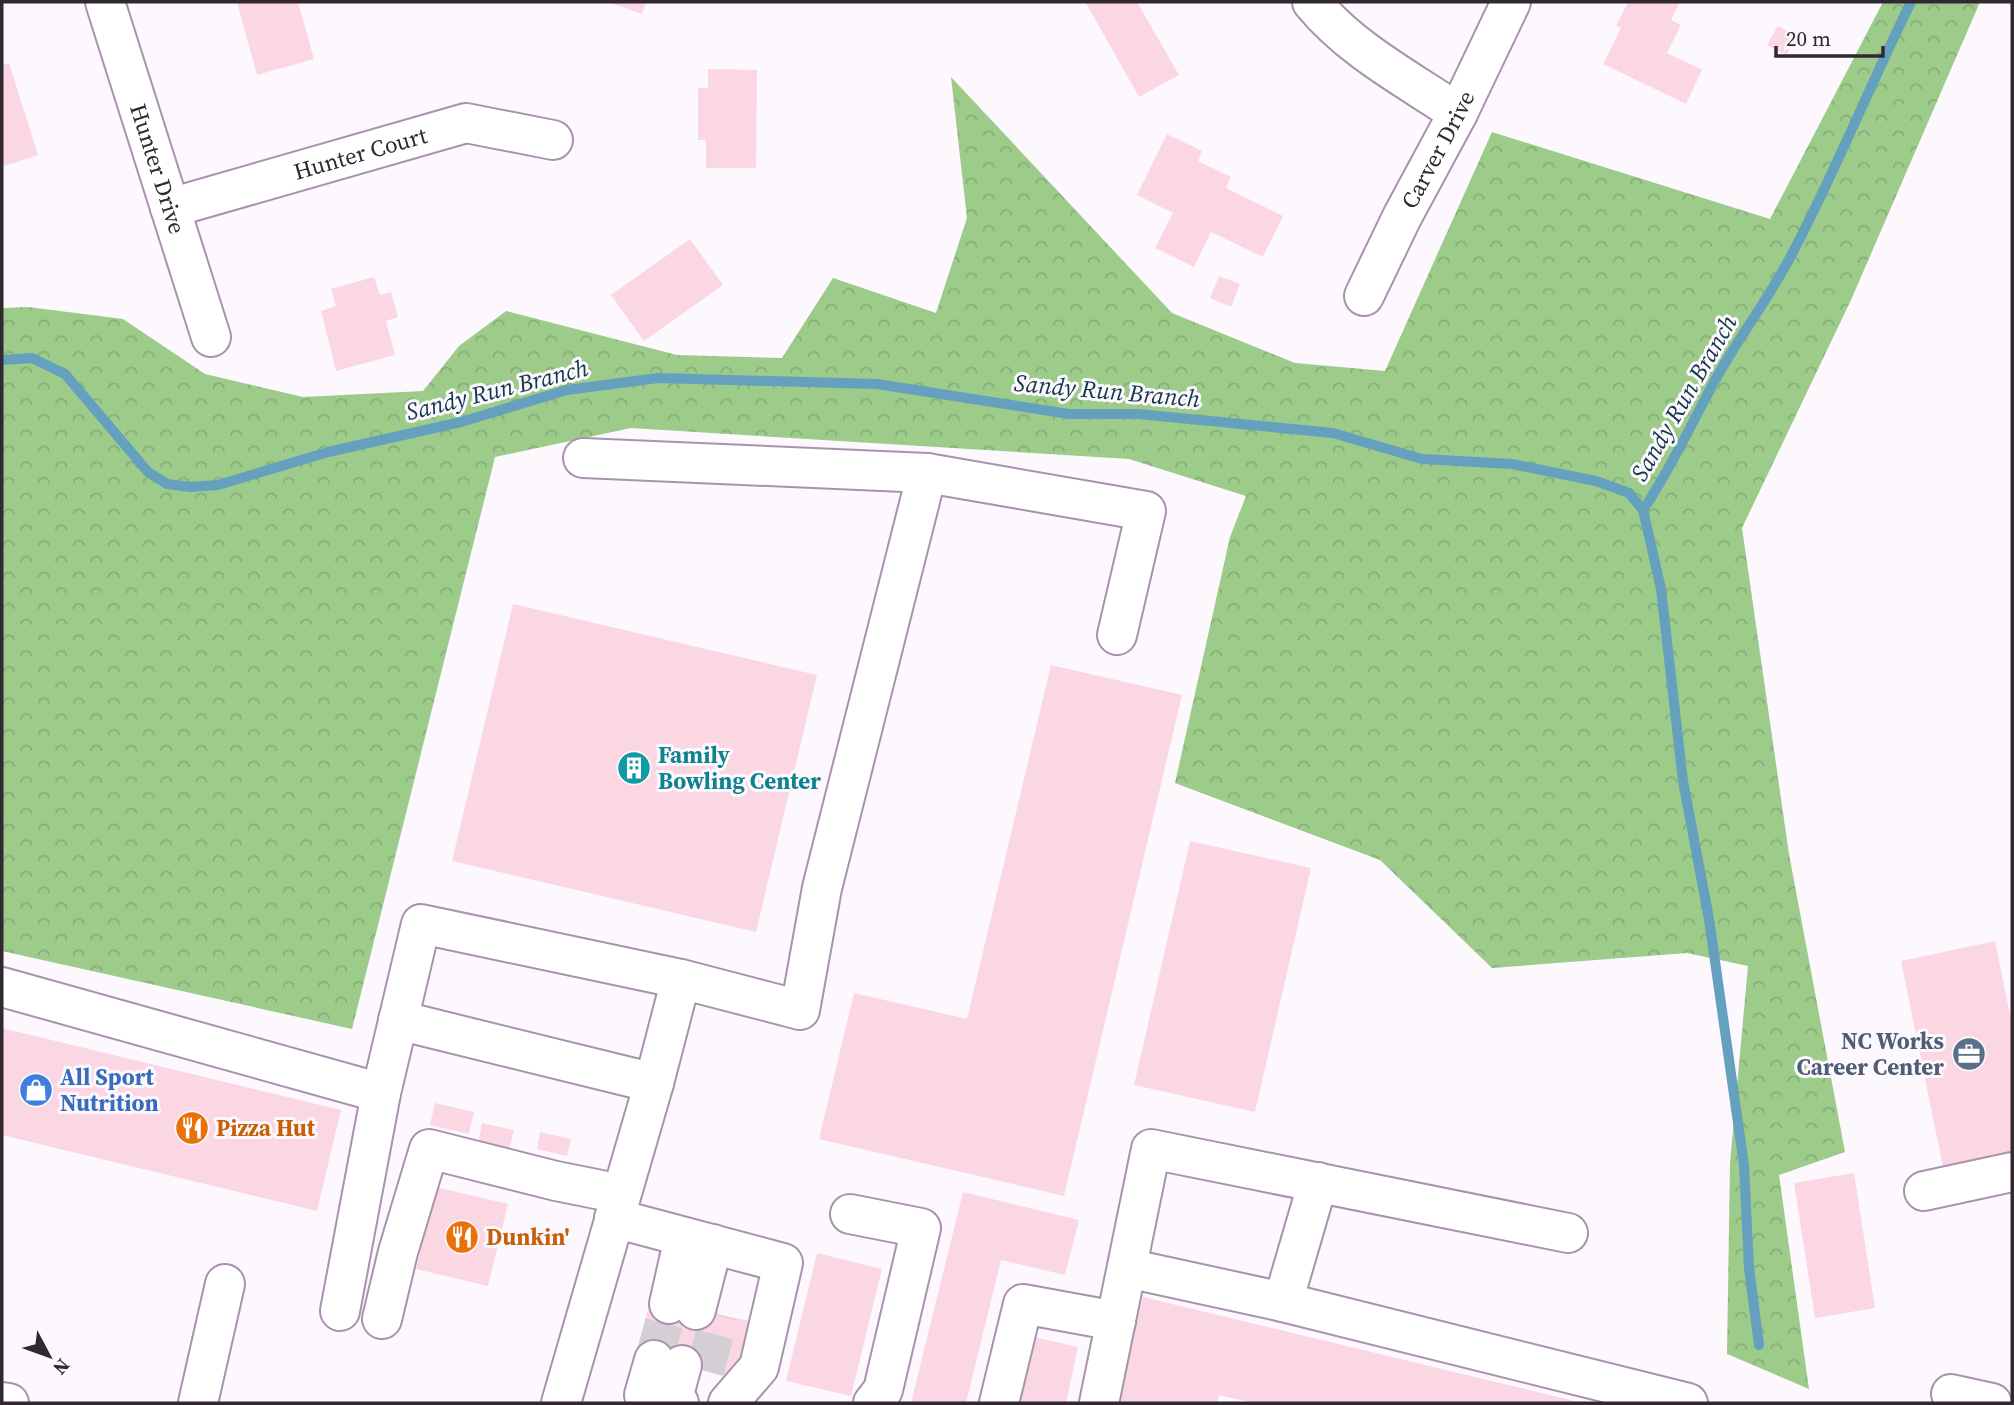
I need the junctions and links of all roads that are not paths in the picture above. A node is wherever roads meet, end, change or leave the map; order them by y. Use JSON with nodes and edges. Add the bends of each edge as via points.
{"nodes":[{"id":1,"x":105,"y":2,"type":"edge"},
{"id":2,"x":1312,"y":2,"type":"edge"},
{"id":3,"x":1511,"y":2,"type":"edge"},
{"id":4,"x":1458,"y":113,"type":"junction"},
{"id":5,"x":553,"y":140,"type":"dead end"},
{"id":6,"x":170,"y":208,"type":"junction"},
{"id":7,"x":1364,"y":296,"type":"dead end"},
{"id":8,"x":211,"y":337,"type":"dead end"},
{"id":9,"x":583,"y":458,"type":"dead end"},
{"id":10,"x":927,"y":473,"type":"junction"},
{"id":11,"x":1117,"y":635,"type":"dead end"},
{"id":12,"x":681,"y":979,"type":"junction"},
{"id":13,"x":2,"y":987,"type":"edge"},
{"id":14,"x":398,"y":1020,"type":"junction"},
{"id":15,"x":653,"y":1083,"type":"junction"},
{"id":16,"x":381,"y":1093,"type":"junction"},
{"id":17,"x":2012,"y":1172,"type":"edge"},
{"id":18,"x":1318,"y":1182,"type":"junction"},
{"id":19,"x":1924,"y":1191,"type":"dead end"},
{"id":20,"x":618,"y":1206,"type":"junction"},
{"id":21,"x":850,"y":1214,"type":"dead end"},
{"id":22,"x":1568,"y":1233,"type":"dead end"},
{"id":23,"x":712,"y":1244,"type":"junction"},
{"id":24,"x":1127,"y":1268,"type":"junction"},
{"id":25,"x":225,"y":1284,"type":"dead end"},
{"id":26,"x":1283,"y":1302,"type":"junction"},
{"id":27,"x":340,"y":1311,"type":"dead end"},
{"id":28,"x":382,"y":1319,"type":"dead end"},
{"id":29,"x":1116,"y":1321,"type":"junction"},
{"id":30,"x":1951,"y":1394,"type":"dead end"},
{"id":31,"x":2,"y":1402,"type":"edge"},
{"id":32,"x":9,"y":1403,"type":"edge"},
{"id":33,"x":198,"y":1403,"type":"edge"},
{"id":34,"x":561,"y":1403,"type":"edge"},
{"id":35,"x":728,"y":1403,"type":"edge"},
{"id":36,"x":873,"y":1403,"type":"edge"},
{"id":37,"x":999,"y":1403,"type":"edge"},
{"id":38,"x":1099,"y":1403,"type":"edge"},
{"id":39,"x":1688,"y":1403,"type":"edge"},
{"id":40,"x":1992,"y":1403,"type":"edge"}],
"edges":[{"from":1,"to":6,"type":"street","name":"Hunter Drive"},
{"from":2,"to":4,"type":"street","via":[[1360,47]]},
{"from":3,"to":4,"type":"street","name":"Carver Drive"},
{"from":4,"to":7,"type":"street","name":"Carver Drive"},
{"from":5,"to":6,"type":"street","name":"Hunter Court","via":[[466,123]]},
{"from":6,"to":8,"type":"street","name":"Hunter Drive"},
{"from":9,"to":10,"type":"street"},
{"from":10,"to":11,"type":"street","via":[[1146,511]]},
{"from":10,"to":12,"type":"street","via":[[822,888],[800,1010]]},
{"from":12,"to":14,"type":"street","via":[[421,924]]},
{"from":12,"to":15,"type":"street"},
{"from":13,"to":16,"type":"street"},
{"from":14,"to":15,"type":"street"},
{"from":14,"to":16,"type":"street"},
{"from":15,"to":20,"type":"street"},
{"from":16,"to":27,"type":"street"},
{"from":17,"to":19,"type":"street"},
{"from":18,"to":22,"type":"street"},
{"from":18,"to":24,"type":"street","via":[[1151,1149]]},
{"from":18,"to":26,"type":"street"},
{"from":20,"to":23,"type":"street"},
{"from":20,"to":28,"type":"street","via":[[556,1181],[429,1149]]},
{"from":20,"to":34,"type":"street"},
{"from":21,"to":36,"type":"street","via":[[921,1228],[883,1390]]},
{"from":23,"to":23,"type":"street","via":[[695,1309]]},
{"from":23,"to":35,"type":"street","via":[[783,1263],[759,1367]]},
{"from":24,"to":26,"type":"street"},
{"from":24,"to":29,"type":"street"},
{"from":25,"to":33,"type":"street"},
{"from":26,"to":39,"type":"street"},
{"from":29,"to":37,"type":"street","via":[[1023,1304]]},
{"from":29,"to":38,"type":"street"},
{"from":30,"to":40,"type":"street"},
{"from":31,"to":32,"type":"street"}]}
